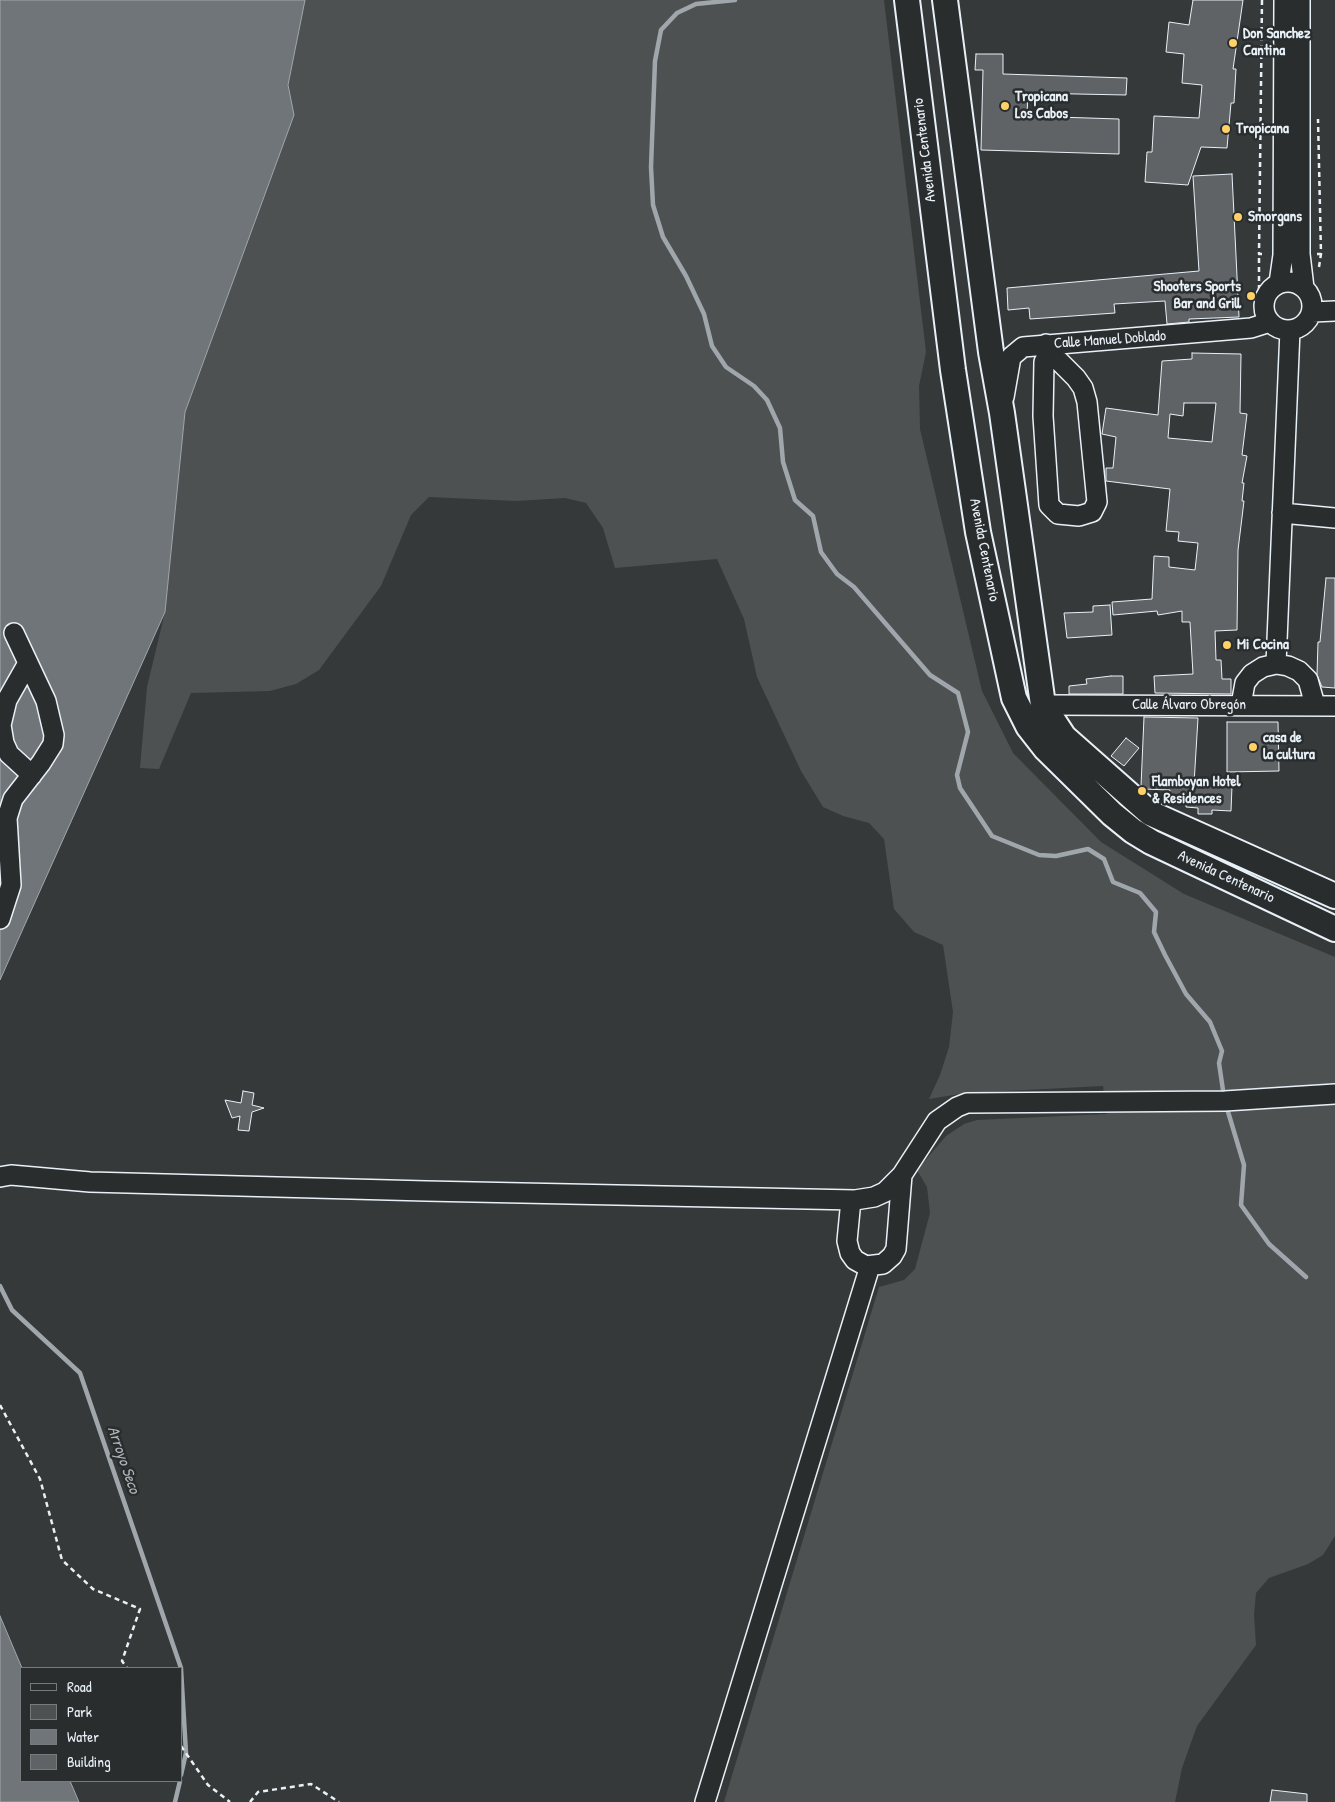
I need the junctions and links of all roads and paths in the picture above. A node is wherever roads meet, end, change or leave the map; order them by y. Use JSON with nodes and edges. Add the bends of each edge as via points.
{"nodes":[{"id":1,"x":907,"y":0,"type":"edge"},
{"id":2,"x":945,"y":0,"type":"edge"},
{"id":3,"x":1284,"y":0,"type":"edge"},
{"id":4,"x":1300,"y":0,"type":"edge"},
{"id":5,"x":1259,"y":254,"type":"dead end"},
{"id":6,"x":1321,"y":254,"type":"dead end"},
{"id":7,"x":1319,"y":269,"type":"dead end"},
{"id":8,"x":1279,"y":283,"type":"junction"},
{"id":9,"x":1304,"y":288,"type":"junction"},
{"id":10,"x":1335,"y":311,"type":"edge"},
{"id":11,"x":1312,"y":312,"type":"junction"},
{"id":12,"x":1264,"y":324,"type":"junction"},
{"id":13,"x":1290,"y":330,"type":"junction"},
{"id":14,"x":1047,"y":350,"type":"junction"},
{"id":15,"x":1002,"y":413,"type":"junction"},
{"id":16,"x":1282,"y":513,"type":"junction"},
{"id":17,"x":1335,"y":518,"type":"edge"},
{"id":18,"x":14,"y":633,"type":"dead end"},
{"id":19,"x":28,"y":663,"type":"junction"},
{"id":20,"x":1276,"y":664,"type":"junction"},
{"id":21,"x":1043,"y":705,"type":"junction"},
{"id":22,"x":1241,"y":705,"type":"junction"},
{"id":23,"x":1315,"y":705,"type":"junction"},
{"id":24,"x":1335,"y":706,"type":"edge"},
{"id":25,"x":32,"y":776,"type":"junction"},
{"id":26,"x":1335,"y":896,"type":"edge"},
{"id":27,"x":0,"y":919,"type":"edge"},
{"id":28,"x":1335,"y":929,"type":"edge"},
{"id":29,"x":1335,"y":1094,"type":"edge"},
{"id":30,"x":902,"y":1175,"type":"junction"},
{"id":31,"x":0,"y":1177,"type":"edge"},
{"id":32,"x":850,"y":1200,"type":"junction"},
{"id":33,"x":870,"y":1266,"type":"junction"},
{"id":34,"x":0,"y":1405,"type":"edge"},
{"id":35,"x":126,"y":1667,"type":"edge"},
{"id":36,"x":182,"y":1747,"type":"edge"},
{"id":37,"x":230,"y":1802,"type":"edge"},
{"id":38,"x":250,"y":1802,"type":"edge"},
{"id":39,"x":339,"y":1802,"type":"edge"},
{"id":40,"x":706,"y":1802,"type":"edge"}],
"edges":[{"from":1,"to":28,"type":"main road","name":"Avenida Centenario","via":[[953,370],[978,532],[1014,698],[1028,726],[1046,749],[1133,831]]},
{"from":2,"to":15,"type":"main road","name":"Avenida Centenario","via":[[990,352]]},
{"from":3,"to":8,"type":"street","via":[[1284,236]]},
{"from":4,"to":9,"type":"street","via":[[1300,254]]},
{"from":5,"to":12,"type":"path"},
{"from":6,"to":7,"type":"path"},
{"from":8,"to":9,"type":"street","via":[[1292,282]]},
{"from":8,"to":12,"type":"street","via":[[1272,287],[1264,300]]},
{"from":9,"to":11,"type":"street","via":[[1312,301]]},
{"from":10,"to":11,"type":"street"},
{"from":11,"to":13,"type":"street","via":[[1303,326]]},
{"from":12,"to":13,"type":"street"},
{"from":12,"to":14,"type":"street","name":"Calle Manuel Doblado"},
{"from":13,"to":16,"type":"street"},
{"from":14,"to":14,"type":"street","via":[[1076,378],[1088,402],[1097,502],[1092,512],[1079,516],[1058,514],[1049,505],[1043,416]]},
{"from":14,"to":15,"type":"street","name":"Calle Manuel Doblado","via":[[1023,347],[1011,356]]},
{"from":15,"to":21,"type":"main road","name":"Avenida Centenario"},
{"from":16,"to":17,"type":"street"},
{"from":16,"to":20,"type":"street"},
{"from":18,"to":19,"type":"street"},
{"from":19,"to":25,"type":"street","via":[[46,700],[54,735],[53,744]]},
{"from":19,"to":25,"type":"street","via":[[7,700],[1,724],[9,754]]},
{"from":20,"to":22,"type":"street","via":[[1263,667],[1244,683]]},
{"from":20,"to":23,"type":"street","via":[[1288,666],[1308,680]]},
{"from":21,"to":22,"type":"street","name":"Calle Álvaro Obregón"},
{"from":21,"to":26,"type":"main road","name":"Avenida Centenario","via":[[1064,737],[1150,813]]},
{"from":22,"to":23,"type":"street","name":"Calle Álvaro Obregón"},
{"from":23,"to":24,"type":"street","name":"Calle Álvaro Obregón"},
{"from":25,"to":27,"type":"street","via":[[13,799],[7,818],[11,885]]},
{"from":29,"to":30,"type":"street","via":[[1225,1101],[967,1104],[937,1121]]},
{"from":30,"to":32,"type":"street","via":[[885,1192]]},
{"from":30,"to":33,"type":"street","via":[[896,1249],[886,1262]]},
{"from":31,"to":32,"type":"street","via":[[406,1191]]},
{"from":32,"to":33,"type":"street","via":[[848,1249],[855,1260]]},
{"from":33,"to":40,"type":"street"},
{"from":34,"to":35,"type":"path","via":[[40,1479],[62,1560],[93,1589],[140,1608],[122,1661]]},
{"from":36,"to":37,"type":"path","via":[[208,1785]]},
{"from":38,"to":39,"type":"path","via":[[258,1792],[311,1784]]}]}
